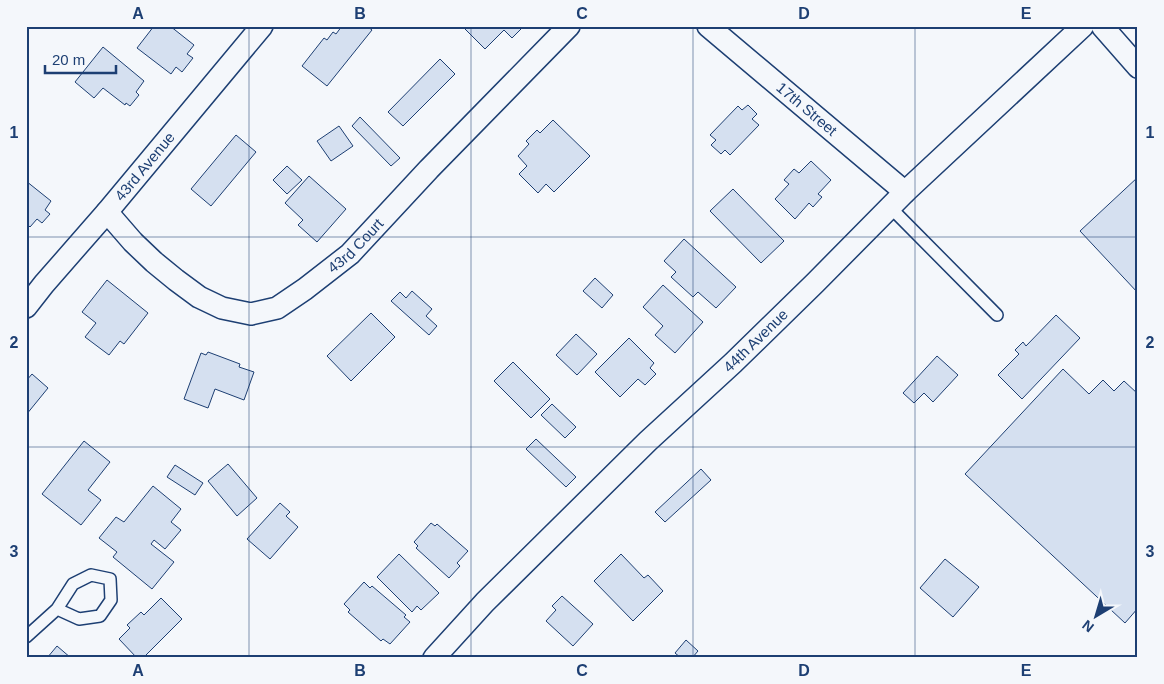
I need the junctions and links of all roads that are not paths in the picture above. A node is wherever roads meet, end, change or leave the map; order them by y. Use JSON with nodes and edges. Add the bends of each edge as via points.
{"nodes":[{"id":1,"x":262,"y":26,"type":"edge"},
{"id":2,"x":569,"y":26,"type":"edge"},
{"id":3,"x":708,"y":26,"type":"edge"},
{"id":4,"x":1083,"y":26,"type":"edge"},
{"id":5,"x":1102,"y":26,"type":"edge"},
{"id":6,"x":1138,"y":67,"type":"edge"},
{"id":7,"x":898,"y":200,"type":"junction"},
{"id":8,"x":106,"y":212,"type":"junction"},
{"id":9,"x":26,"y":307,"type":"edge"},
{"id":10,"x":997,"y":315,"type":"dead end"},
{"id":11,"x":57,"y":609,"type":"junction"},
{"id":12,"x":26,"y":637,"type":"edge"},
{"id":13,"x":434,"y":658,"type":"edge"}],
"edges":[{"from":1,"to":8,"type":"street","name":"43rd Avenue"},
{"from":2,"to":8,"type":"street","name":"43rd Court","via":[[350,254],[277,308],[250,314],[222,308],[199,297],[154,262]]},
{"from":3,"to":7,"type":"street","name":"17th Street"},
{"from":4,"to":7,"type":"street","name":"44th Avenue"},
{"from":5,"to":6,"type":"street"},
{"from":7,"to":10,"type":"lane"},
{"from":7,"to":13,"type":"street","name":"44th Avenue","via":[[733,363],[641,448],[485,602]]},
{"from":8,"to":9,"type":"street","name":"43rd Avenue"},
{"from":11,"to":11,"type":"lane","via":[[73,584],[91,575],[110,579],[111,600],[100,616],[79,619]]},
{"from":11,"to":12,"type":"lane"}]}
